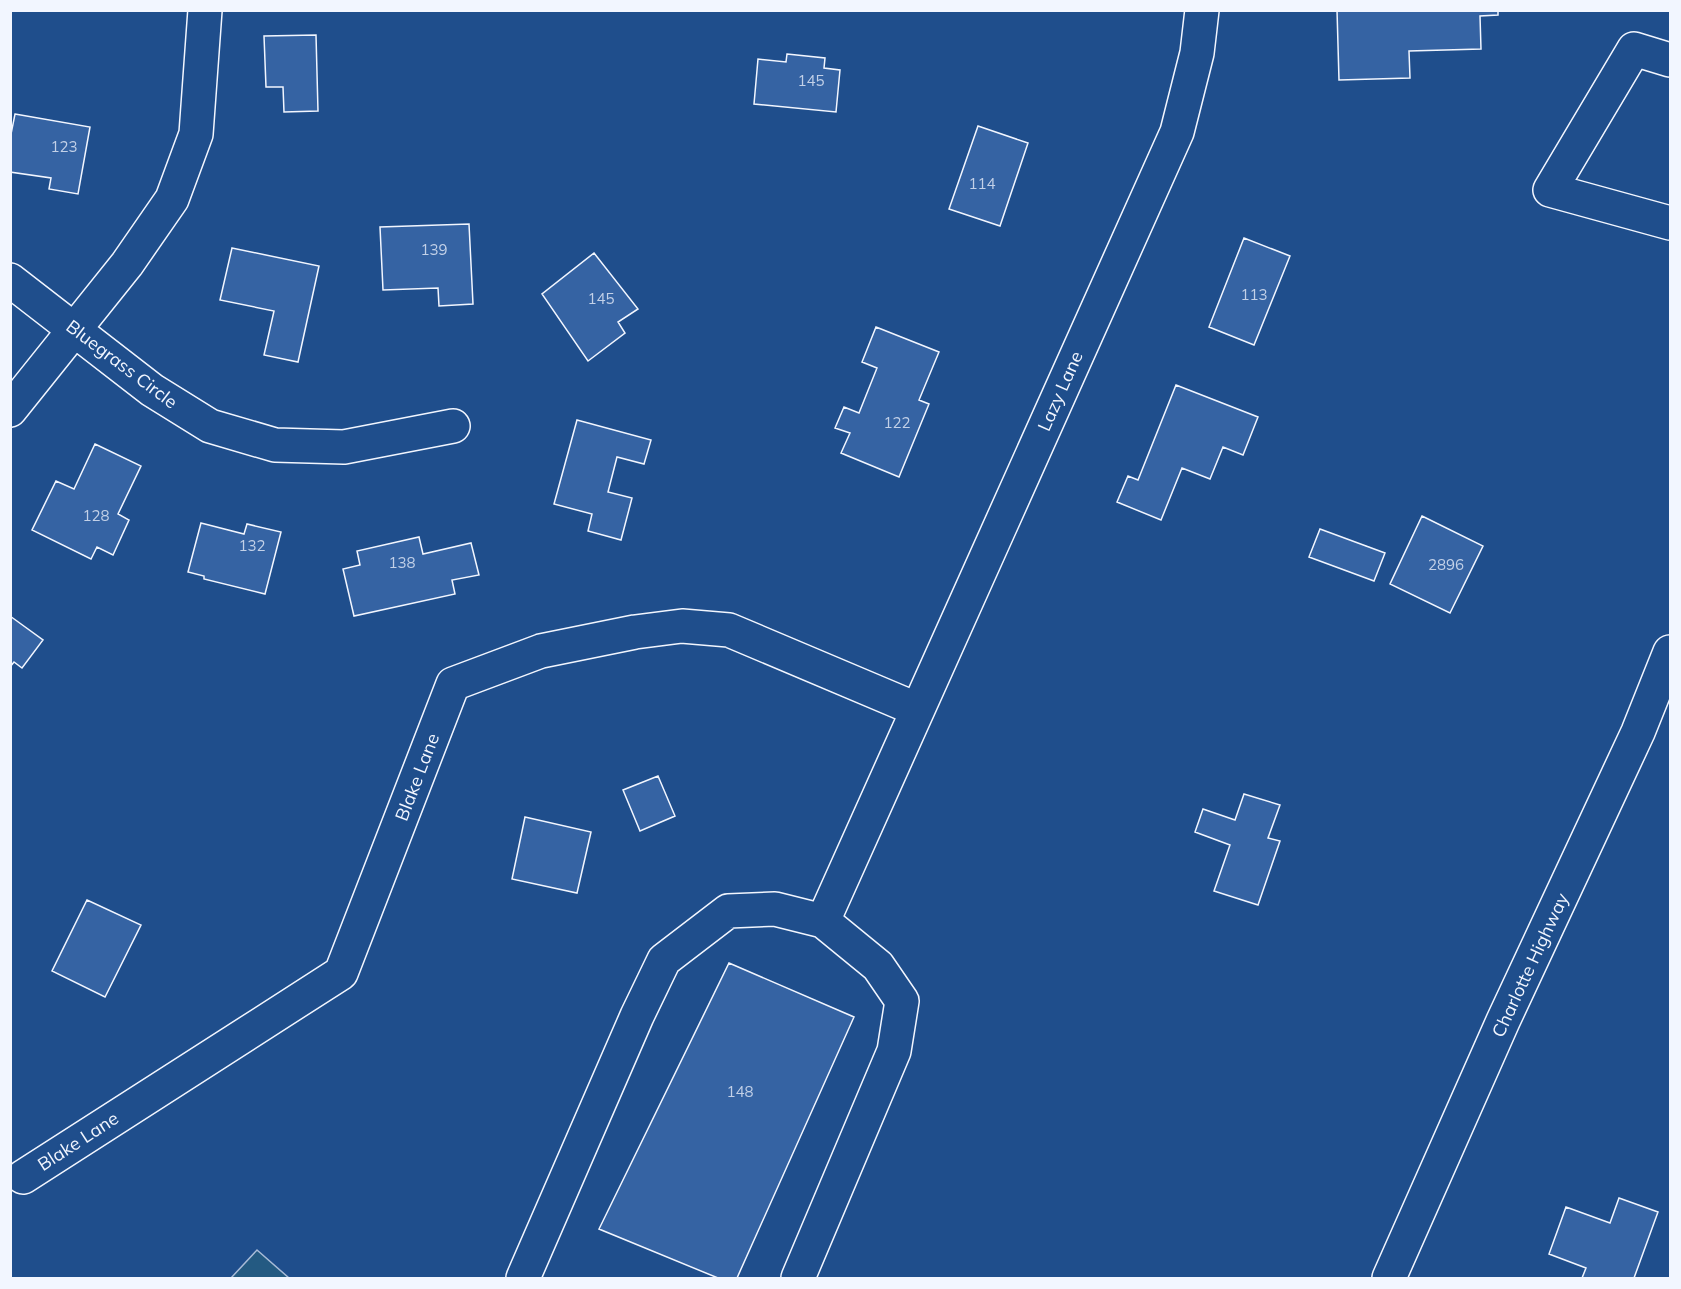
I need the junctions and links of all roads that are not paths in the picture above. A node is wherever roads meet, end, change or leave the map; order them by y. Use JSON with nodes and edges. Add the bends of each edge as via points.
{"nodes":[{"id":1,"x":205,"y":10,"type":"edge"},
{"id":2,"x":1202,"y":10,"type":"edge"},
{"id":3,"x":1671,"y":60,"type":"edge"},
{"id":4,"x":1671,"y":223,"type":"edge"},
{"id":5,"x":10,"y":280,"type":"edge"},
{"id":6,"x":75,"y":329,"type":"junction"},
{"id":7,"x":10,"y":410,"type":"edge"},
{"id":8,"x":453,"y":426,"type":"dead end"},
{"id":9,"x":1671,"y":652,"type":"edge"},
{"id":10,"x":916,"y":709,"type":"junction"},
{"id":11,"x":823,"y":921,"type":"junction"},
{"id":12,"x":23,"y":1177,"type":"dead end"},
{"id":13,"x":523,"y":1278,"type":"edge"},
{"id":14,"x":798,"y":1278,"type":"edge"},
{"id":15,"x":1389,"y":1278,"type":"edge"}],
"edges":[{"from":1,"to":6,"type":"street","via":[[196,134],[172,199]]},
{"from":2,"to":10,"type":"street","name":"Lazy Lane","via":[[1197,53],[1177,132]]},
{"from":3,"to":4,"type":"street","via":[[1634,49],[1550,190]]},
{"from":5,"to":6,"type":"street","name":"Bluegrass Circle"},
{"from":6,"to":7,"type":"street"},
{"from":6,"to":8,"type":"street","name":"Bluegrass Circle","via":[[152,390],[210,426],[276,444],[344,447]]},
{"from":9,"to":15,"type":"street","name":"Charlotte Highway"},
{"from":10,"to":11,"type":"street","name":"Lazy Lane"},
{"from":10,"to":12,"type":"street","name":"Blake Lane","via":[[729,630],[682,626],[541,651],[453,684],[340,973]]},
{"from":11,"to":13,"type":"street","via":[[775,909],[728,911],[664,960]]},
{"from":11,"to":14,"type":"street","via":[[878,966],[902,1001],[894,1050]]}]}
